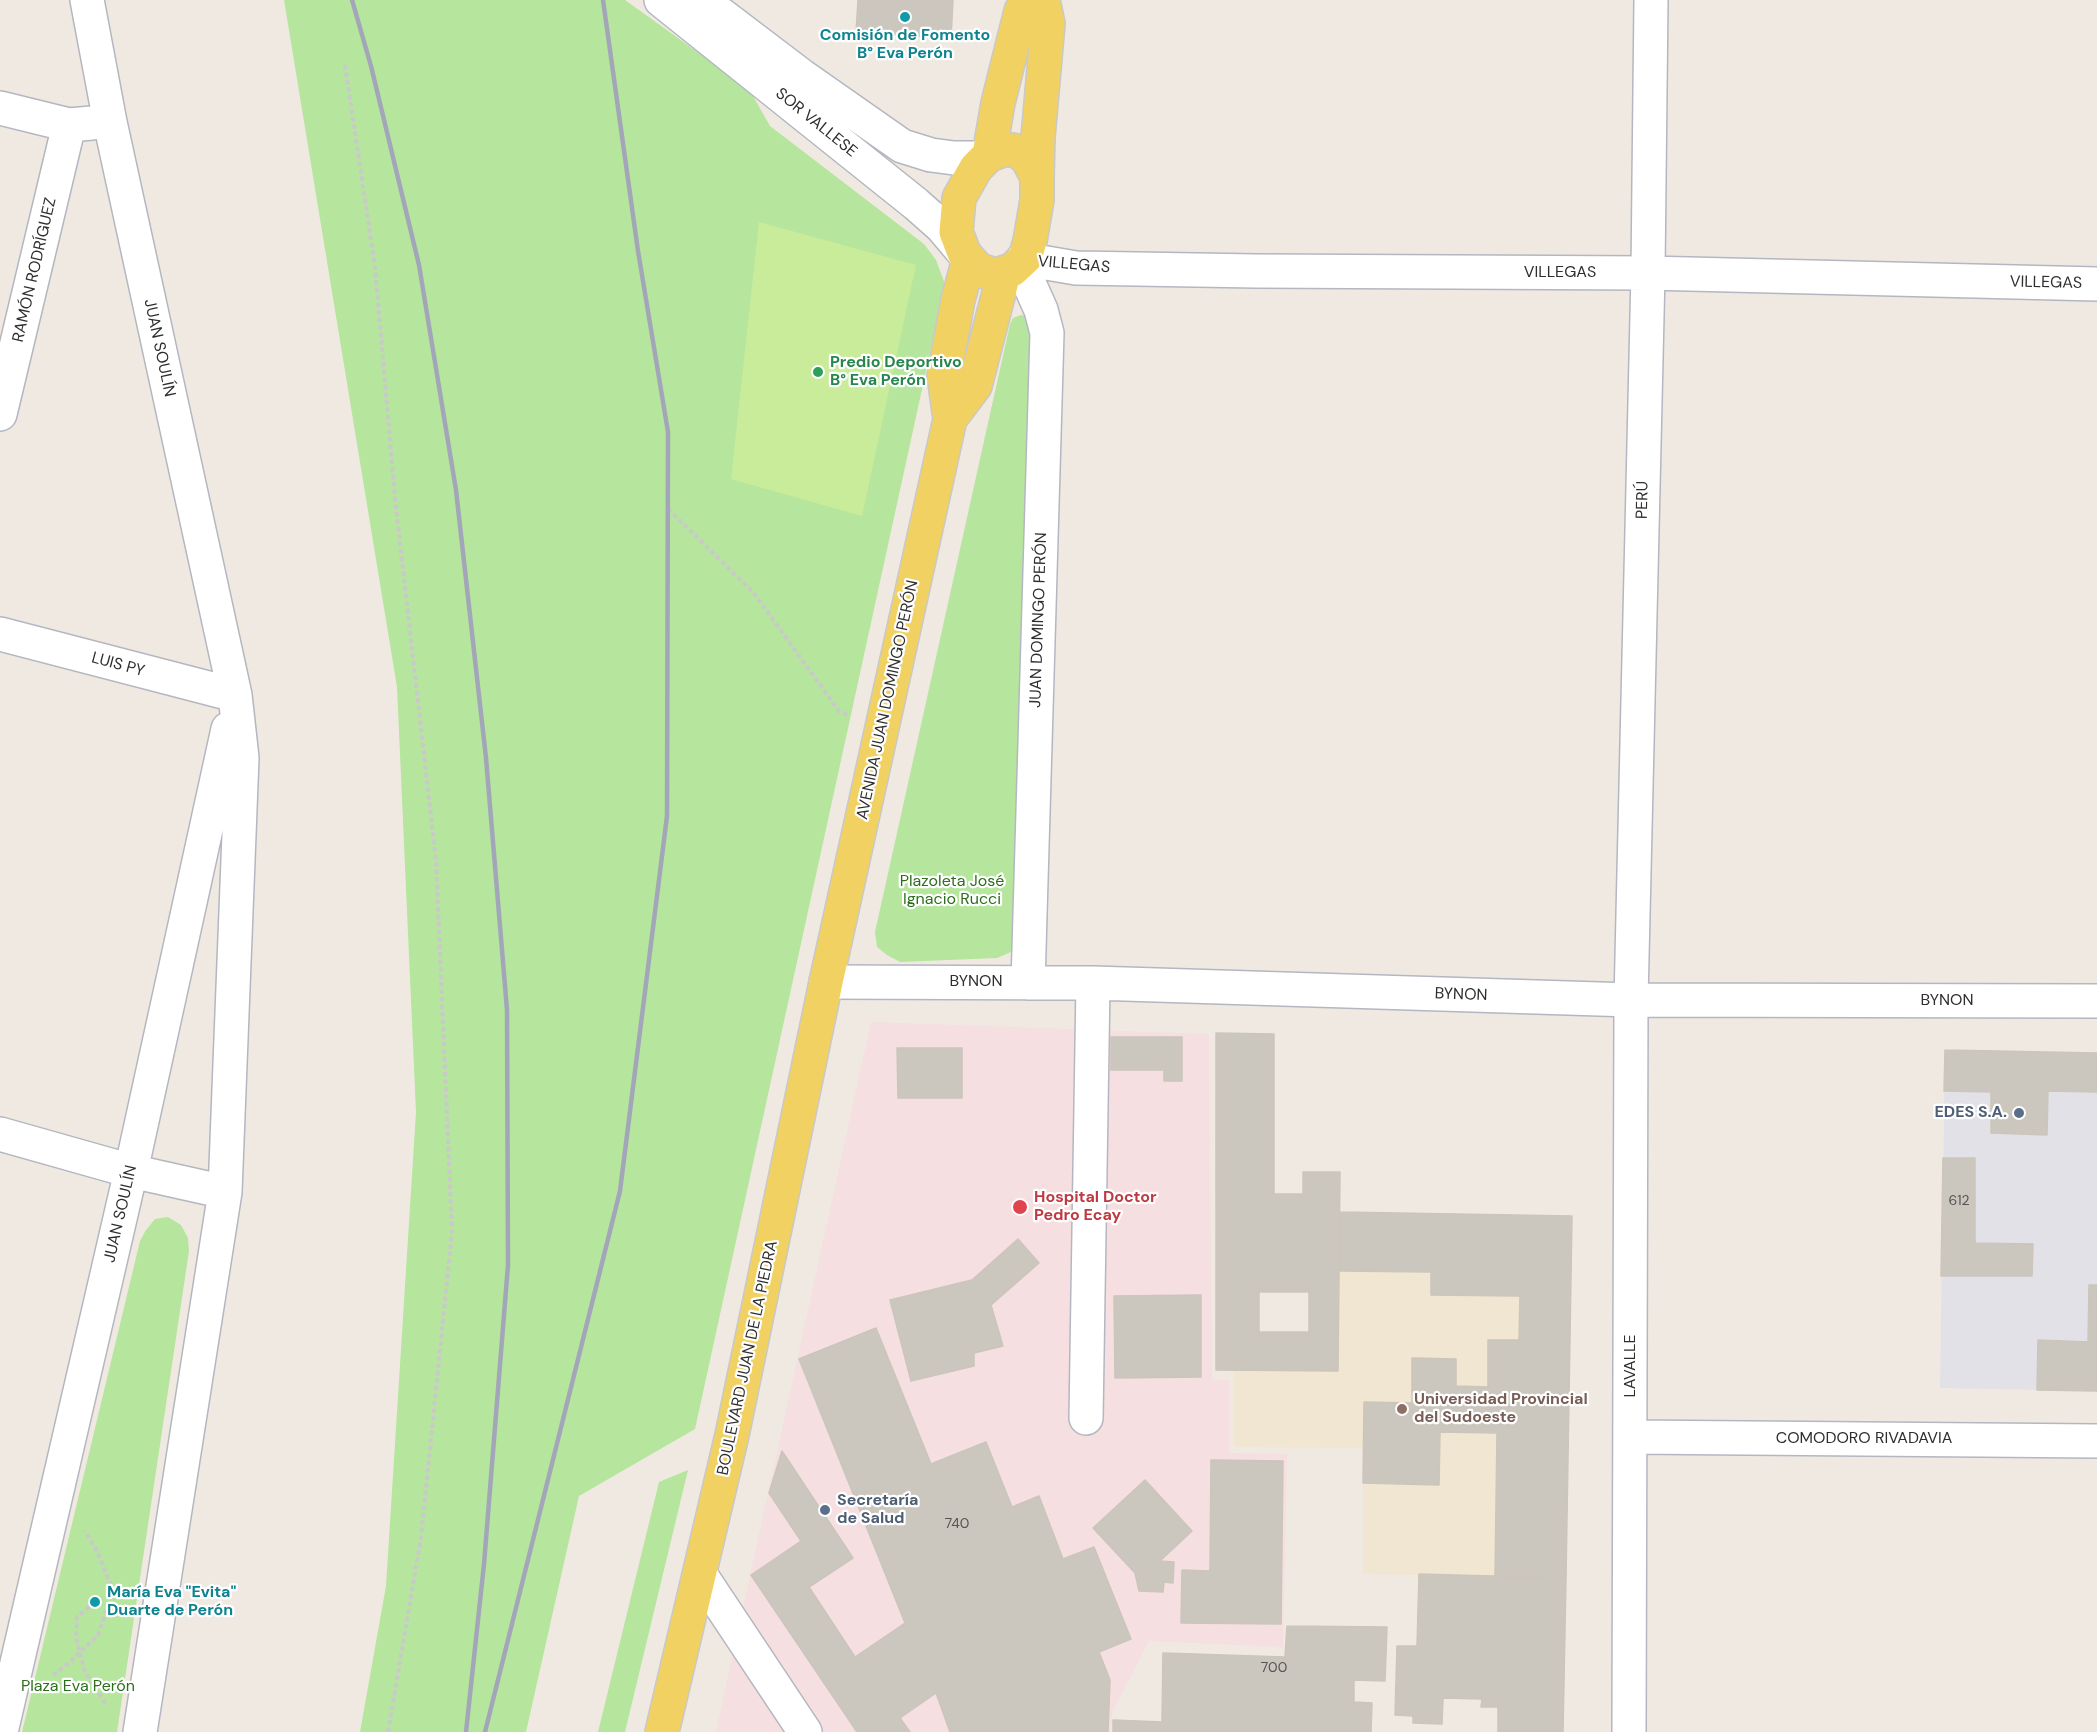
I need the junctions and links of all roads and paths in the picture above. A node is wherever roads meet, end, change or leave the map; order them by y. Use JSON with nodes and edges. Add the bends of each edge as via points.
{"nodes":[{"id":1,"x":87,"y":0,"type":"edge"},
{"id":2,"x":661,"y":0,"type":"edge"},
{"id":3,"x":702,"y":0,"type":"edge"},
{"id":4,"x":1028,"y":0,"type":"edge"},
{"id":5,"x":1043,"y":0,"type":"edge"},
{"id":6,"x":1651,"y":0,"type":"edge"},
{"id":7,"x":345,"y":65,"type":"dead end"},
{"id":8,"x":0,"y":108,"type":"edge"},
{"id":9,"x":110,"y":122,"type":"junction"},
{"id":10,"x":69,"y":125,"type":"junction"},
{"id":11,"x":987,"y":157,"type":"junction"},
{"id":12,"x":1037,"y":177,"type":"junction"},
{"id":13,"x":967,"y":256,"type":"junction"},
{"id":14,"x":1016,"y":265,"type":"junction"},
{"id":15,"x":1648,"y":273,"type":"junction"},
{"id":16,"x":2097,"y":284,"type":"edge"},
{"id":17,"x":0,"y":414,"type":"edge"},
{"id":18,"x":950,"y":419,"type":"junction"},
{"id":19,"x":668,"y":509,"type":"dead end"},
{"id":20,"x":0,"y":634,"type":"edge"},
{"id":21,"x":235,"y":695,"type":"junction"},
{"id":22,"x":882,"y":727,"type":"junction"},
{"id":23,"x":826,"y":982,"type":"junction"},
{"id":24,"x":1028,"y":983,"type":"junction"},
{"id":25,"x":1093,"y":983,"type":"junction"},
{"id":26,"x":1631,"y":1000,"type":"junction"},
{"id":27,"x":2097,"y":1001,"type":"edge"},
{"id":28,"x":0,"y":1134,"type":"edge"},
{"id":29,"x":131,"y":1171,"type":"junction"},
{"id":30,"x":225,"y":1192,"type":"junction"},
{"id":31,"x":1086,"y":1418,"type":"dead end"},
{"id":32,"x":1631,"y":1437,"type":"junction"},
{"id":33,"x":2097,"y":1441,"type":"edge"},
{"id":34,"x":54,"y":1499,"type":"junction"},
{"id":35,"x":700,"y":1574,"type":"junction"},
{"id":36,"x":95,"y":1602,"type":"dead end"},
{"id":37,"x":80,"y":1652,"type":"junction"},
{"id":38,"x":8,"y":1701,"type":"junction"},
{"id":39,"x":111,"y":1712,"type":"dead end"},
{"id":40,"x":1,"y":1732,"type":"edge"},
{"id":41,"x":140,"y":1732,"type":"edge"},
{"id":42,"x":388,"y":1732,"type":"edge"},
{"id":43,"x":662,"y":1732,"type":"edge"},
{"id":44,"x":805,"y":1732,"type":"edge"},
{"id":45,"x":1629,"y":1732,"type":"edge"}],
"edges":[{"from":1,"to":9,"type":"street","name":"JUAN SOULÍN"},
{"from":2,"to":13,"type":"street","name":"SOR VALLESE","via":[[916,204]]},
{"from":3,"to":11,"type":"street","name":"SOR VALLESE","via":[[902,146],[954,158]]},
{"from":4,"to":11,"type":"main road","via":[[1018,22]]},
{"from":5,"to":12,"type":"main road","via":[[1048,24]]},
{"from":6,"to":15,"type":"street","name":"PERÚ"},
{"from":7,"to":42,"type":"path","via":[[375,267],[395,498],[436,861],[452,1231],[421,1538]]},
{"from":8,"to":10,"type":"street"},
{"from":9,"to":10,"type":"street"},
{"from":9,"to":21,"type":"street","name":"JUAN SOULÍN"},
{"from":10,"to":17,"type":"street","name":"RAMÓN RODRÍGUEZ"},
{"from":11,"to":12,"type":"main road","via":[[1006,149],[1017,151],[1027,158]]},
{"from":11,"to":13,"type":"main road","via":[[976,168],[960,198],[956,232]]},
{"from":12,"to":14,"type":"main road","via":[[1030,241]]},
{"from":13,"to":14,"type":"main road","via":[[979,270],[996,275]]},
{"from":13,"to":18,"type":"main road","name":"AVENIDA JUAN DOMINGO PERÓN","via":[[944,375]]},
{"from":14,"to":15,"type":"street","name":"VILLEGAS","via":[[1256,272]]},
{"from":14,"to":18,"type":"main road","name":"AVENIDA JUAN DOMINGO PERÓN","via":[[975,386]]},
{"from":14,"to":24,"type":"street","name":"JUAN DOMINGO PERÓN","via":[[1041,310],[1047,333]]},
{"from":15,"to":16,"type":"street","name":"VILLEGAS"},
{"from":15,"to":26,"type":"street","name":"PERÚ"},
{"from":18,"to":22,"type":"main road","name":"AVENIDA JUAN DOMINGO PERÓN"},
{"from":19,"to":22,"type":"path","via":[[753,592],[839,711]]},
{"from":20,"to":21,"type":"street","name":"LUIS PY"},
{"from":21,"to":29,"type":"street","name":"JUAN SOULÍN"},
{"from":21,"to":30,"type":"street","name":"JUAN SOULÍN","via":[[242,758]]},
{"from":22,"to":23,"type":"main road","name":"AVENIDA JUAN DOMINGO PERÓN"},
{"from":23,"to":24,"type":"street","name":"BYNON"},
{"from":23,"to":35,"type":"main road","name":"BOULEVARD JUAN DE LA PIEDRA"},
{"from":24,"to":25,"type":"street","name":"BYNON"},
{"from":25,"to":26,"type":"street","name":"BYNON"},
{"from":25,"to":31,"type":"street"},
{"from":26,"to":27,"type":"street","name":"BYNON"},
{"from":26,"to":32,"type":"street","name":"LAVALLE"},
{"from":28,"to":29,"type":"street"},
{"from":29,"to":30,"type":"street"},
{"from":29,"to":34,"type":"street","name":"JUAN SOULÍN"},
{"from":30,"to":41,"type":"street","name":"JUAN SOULÍN"},
{"from":32,"to":33,"type":"street","name":"COMODORO RIVADAVIA"},
{"from":32,"to":45,"type":"street","name":"LAVALLE"},
{"from":34,"to":37,"type":"path","via":[[84,1530],[113,1591],[98,1635]]},
{"from":34,"to":38,"type":"street","name":"JUAN SOULÍN"},
{"from":35,"to":43,"type":"main road","name":"BOULEVARD JUAN DE LA PIEDRA"},
{"from":35,"to":44,"type":"street"},
{"from":36,"to":37,"type":"path","via":[[77,1617]]},
{"from":37,"to":38,"type":"path","via":[[47,1679]]},
{"from":37,"to":39,"type":"path","via":[[85,1672]]},
{"from":38,"to":40,"type":"street","name":"JUAN SOULÍN"}]}
